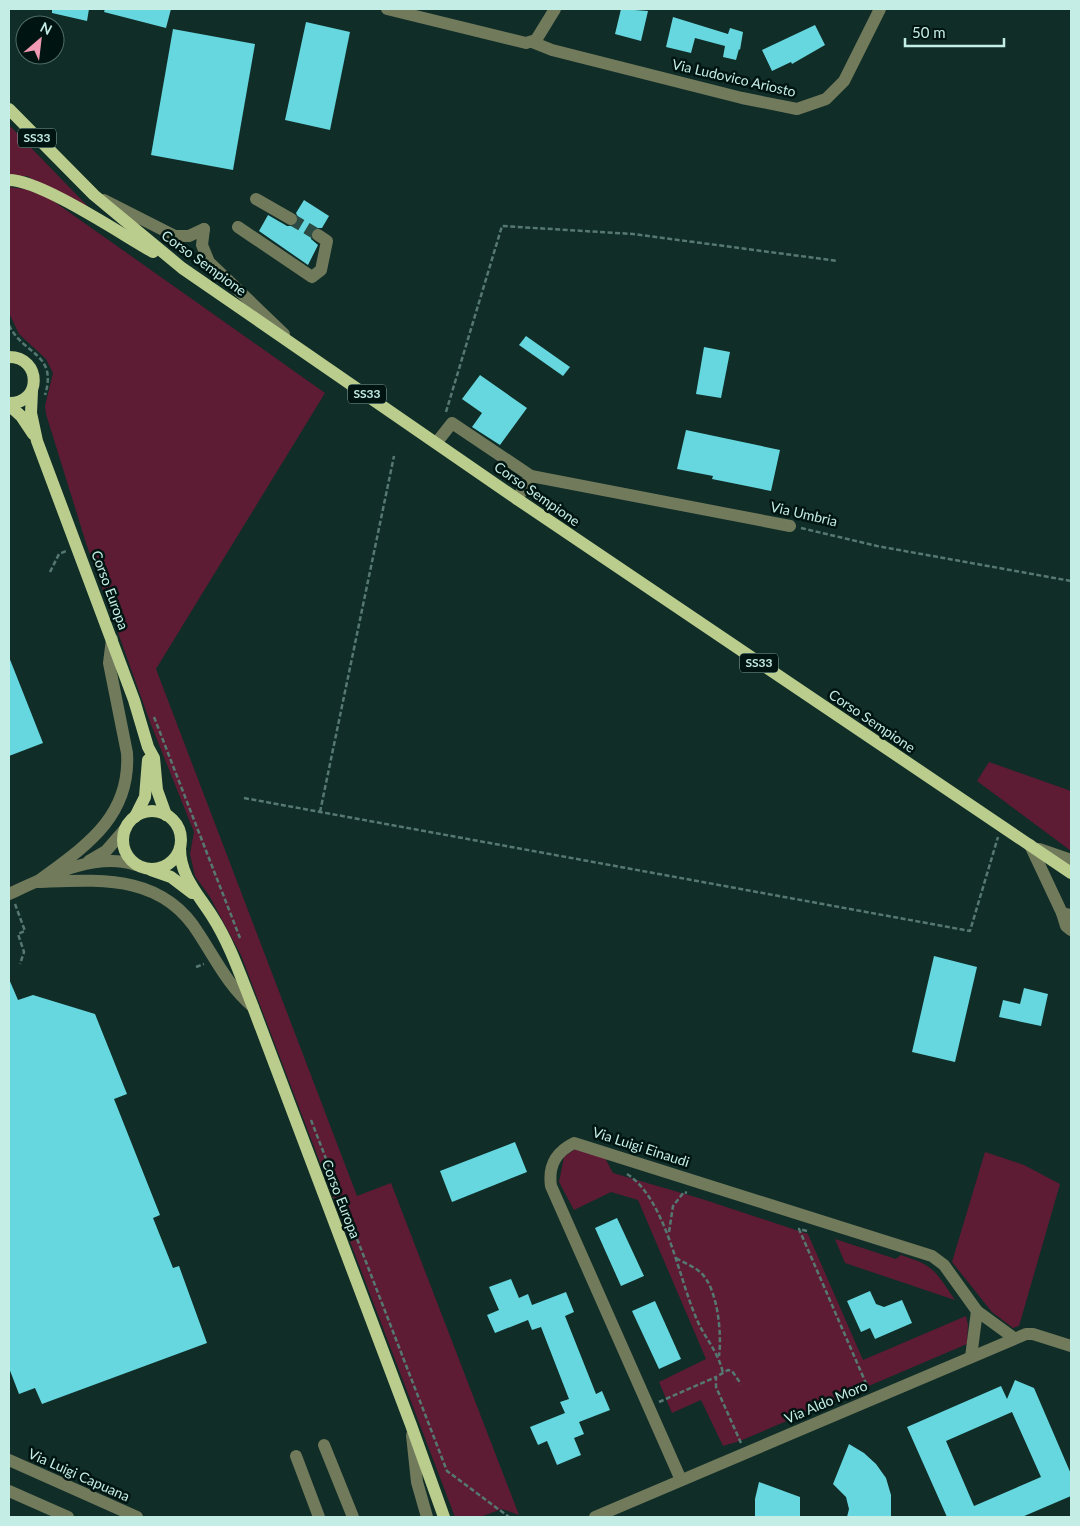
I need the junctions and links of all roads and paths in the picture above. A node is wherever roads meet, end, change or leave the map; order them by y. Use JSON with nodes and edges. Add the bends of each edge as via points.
{"nodes":[{"id":1,"x":387,"y":9,"type":"edge"},
{"id":2,"x":555,"y":9,"type":"edge"},
{"id":3,"x":880,"y":9,"type":"edge"},
{"id":4,"x":402,"y":11,"type":"edge"},
{"id":5,"x":532,"y":42,"type":"junction"},
{"id":6,"x":9,"y":109,"type":"edge"},
{"id":7,"x":9,"y":180,"type":"edge"},
{"id":8,"x":94,"y":195,"type":"junction"},
{"id":9,"x":256,"y":199,"type":"dead end"},
{"id":10,"x":291,"y":219,"type":"tunnel mouth"},
{"id":11,"x":238,"y":227,"type":"dead end"},
{"id":12,"x":318,"y":235,"type":"tunnel mouth"},
{"id":13,"x":838,"y":261,"type":"dead end"},
{"id":14,"x":182,"y":268,"type":"junction"},
{"id":15,"x":9,"y":325,"type":"edge"},
{"id":16,"x":9,"y":346,"type":"edge"},
{"id":17,"x":297,"y":346,"type":"junction"},
{"id":18,"x":9,"y":357,"type":"edge"},
{"id":19,"x":27,"y":363,"type":"junction"},
{"id":20,"x":32,"y":391,"type":"junction"},
{"id":21,"x":42,"y":402,"type":"dead end"},
{"id":22,"x":9,"y":404,"type":"edge"},
{"id":23,"x":444,"y":422,"type":"dead end"},
{"id":24,"x":437,"y":442,"type":"junction"},
{"id":25,"x":39,"y":445,"type":"junction"},
{"id":26,"x":394,"y":456,"type":"dead end"},
{"id":27,"x":530,"y":476,"type":"junction"},
{"id":28,"x":517,"y":499,"type":"junction"},
{"id":29,"x":790,"y":526,"type":"joint"},
{"id":30,"x":70,"y":549,"type":"dead end"},
{"id":31,"x":50,"y":572,"type":"dead end"},
{"id":32,"x":1071,"y":581,"type":"edge"},
{"id":33,"x":112,"y":639,"type":"junction"},
{"id":34,"x":151,"y":710,"type":"dead end"},
{"id":35,"x":148,"y":747,"type":"junction"},
{"id":36,"x":244,"y":798,"type":"dead end"},
{"id":37,"x":320,"y":812,"type":"junction"},
{"id":38,"x":166,"y":815,"type":"junction"},
{"id":39,"x":135,"y":817,"type":"junction"},
{"id":40,"x":1002,"y":826,"type":"junction"},
{"id":41,"x":126,"y":828,"type":"junction"},
{"id":42,"x":1030,"y":845,"type":"junction"},
{"id":43,"x":180,"y":848,"type":"junction"},
{"id":44,"x":1071,"y":860,"type":"edge"},
{"id":45,"x":82,"y":865,"type":"junction"},
{"id":46,"x":136,"y":865,"type":"junction"},
{"id":47,"x":149,"y":870,"type":"junction"},
{"id":48,"x":1071,"y":873,"type":"edge"},
{"id":49,"x":37,"y":882,"type":"junction"},
{"id":50,"x":9,"y":894,"type":"edge"},
{"id":51,"x":198,"y":897,"type":"junction"},
{"id":52,"x":1066,"y":914,"type":"edge"},
{"id":53,"x":1071,"y":930,"type":"edge"},
{"id":54,"x":241,"y":942,"type":"dead end"},
{"id":55,"x":20,"y":964,"type":"dead end"},
{"id":56,"x":253,"y":1008,"type":"junction"},
{"id":57,"x":310,"y":1118,"type":"dead end"},
{"id":58,"x":624,"y":1173,"type":"dead end"},
{"id":59,"x":690,"y":1194,"type":"dead end"},
{"id":60,"x":802,"y":1214,"type":"junction"},
{"id":61,"x":668,"y":1233,"type":"junction"},
{"id":62,"x":676,"y":1258,"type":"junction"},
{"id":63,"x":977,"y":1311,"type":"junction"},
{"id":64,"x":1014,"y":1338,"type":"junction"},
{"id":65,"x":1071,"y":1346,"type":"edge"},
{"id":66,"x":719,"y":1356,"type":"junction"},
{"id":67,"x":971,"y":1357,"type":"junction"},
{"id":68,"x":723,"y":1373,"type":"junction"},
{"id":69,"x":716,"y":1377,"type":"junction"},
{"id":70,"x":741,"y":1384,"type":"dead end"},
{"id":71,"x":874,"y":1398,"type":"junction"},
{"id":72,"x":649,"y":1407,"type":"junction"},
{"id":73,"x":411,"y":1425,"type":"junction"},
{"id":74,"x":324,"y":1445,"type":"dead end"},
{"id":75,"x":745,"y":1453,"type":"junction"},
{"id":76,"x":296,"y":1456,"type":"dead end"},
{"id":77,"x":9,"y":1460,"type":"edge"},
{"id":78,"x":681,"y":1480,"type":"junction"},
{"id":79,"x":9,"y":1491,"type":"edge"},
{"id":80,"x":68,"y":1517,"type":"edge"},
{"id":81,"x":137,"y":1517,"type":"edge"},
{"id":82,"x":319,"y":1517,"type":"edge"},
{"id":83,"x":353,"y":1517,"type":"edge"},
{"id":84,"x":427,"y":1517,"type":"edge"},
{"id":85,"x":444,"y":1517,"type":"edge"},
{"id":86,"x":509,"y":1517,"type":"edge"},
{"id":87,"x":595,"y":1517,"type":"edge"}],
"edges":[{"from":1,"to":4,"type":"street","name":"Via Ludovico Ariosto"},
{"from":2,"to":5,"type":"street"},
{"from":3,"to":5,"type":"street","name":"Via Ludovico Ariosto","via":[[844,82],[826,99],[797,108],[742,98],[552,50]]},
{"from":4,"to":5,"type":"street","name":"Via Ludovico Ariosto","via":[[512,41]]},
{"from":6,"to":8,"type":"main road","name":"Corso Sempione","number":"SS33"},
{"from":7,"to":14,"type":"main road","via":[[43,189]]},
{"from":8,"to":14,"type":"main road","name":"Corso Sempione","number":"SS33"},
{"from":8,"to":17,"type":"street","via":[[175,236],[189,236],[204,229],[202,245],[209,262]]},
{"from":9,"to":10,"type":"street"},
{"from":11,"to":12,"type":"street","via":[[312,277],[321,270],[327,241]]},
{"from":13,"to":23,"type":"path","via":[[633,234],[502,226]]},
{"from":14,"to":17,"type":"main road","name":"Corso Sempione","number":"SS33"},
{"from":15,"to":21,"type":"path","via":[[15,337],[43,359],[48,382]]},
{"from":16,"to":19,"type":"main road"},
{"from":17,"to":24,"type":"main road","name":"Corso Sempione","number":"SS33"},
{"from":18,"to":19,"type":"main road"},
{"from":19,"to":20,"type":"main road","name":"Corso Europa","via":[[35,378]]},
{"from":20,"to":22,"type":"main road","via":[[22,401]]},
{"from":20,"to":25,"type":"main road","name":"Corso Europa","via":[[31,413]]},
{"from":22,"to":25,"type":"main road","name":"Corso Europa"},
{"from":24,"to":27,"type":"street","via":[[452,424]]},
{"from":24,"to":28,"type":"main road","name":"Corso Sempione","number":"SS33"},
{"from":25,"to":33,"type":"main road","name":"Corso Europa"},
{"from":26,"to":37,"type":"path"},
{"from":27,"to":28,"type":"street"},
{"from":27,"to":29,"type":"street","name":"Via Umbria"},
{"from":28,"to":40,"type":"main road","name":"Corso Sempione","number":"SS33"},
{"from":29,"to":32,"type":"path","name":"Via Umbria","via":[[877,546]]},
{"from":30,"to":31,"type":"path","via":[[59,554]]},
{"from":33,"to":35,"type":"main road","name":"Corso Europa"},
{"from":33,"to":49,"type":"street","via":[[109,663],[128,767],[122,796],[115,811],[94,837]]},
{"from":34,"to":54,"type":"path"},
{"from":35,"to":38,"type":"main road","name":"Corso Europa","via":[[154,758],[157,790]]},
{"from":35,"to":39,"type":"main road","name":"Corso Europa","via":[[145,797]]},
{"from":36,"to":37,"type":"path"},
{"from":37,"to":40,"type":"path","via":[[970,931]]},
{"from":38,"to":39,"type":"main road","via":[[154,811]]},
{"from":38,"to":43,"type":"main road","via":[[180,833]]},
{"from":39,"to":41,"type":"main road"},
{"from":40,"to":42,"type":"main road","name":"Corso Sempione","number":"SS33"},
{"from":41,"to":45,"type":"street","via":[[106,851]]},
{"from":41,"to":46,"type":"main road","via":[[124,848]]},
{"from":42,"to":44,"type":"street"},
{"from":42,"to":48,"type":"main road","name":"Corso Sempione","number":"SS33"},
{"from":42,"to":52,"type":"street"},
{"from":43,"to":47,"type":"main road","via":[[177,856],[165,867]]},
{"from":43,"to":51,"type":"main road","name":"Corso Europa","via":[[182,865]]},
{"from":45,"to":46,"type":"street","via":[[120,860]]},
{"from":45,"to":49,"type":"street"},
{"from":46,"to":47,"type":"main road"},
{"from":47,"to":51,"type":"main road","name":"Corso Europa","via":[[171,877]]},
{"from":49,"to":50,"type":"street"},
{"from":49,"to":56,"type":"street","via":[[124,882],[160,896],[186,916],[232,988]]},
{"from":50,"to":55,"type":"path","via":[[25,931],[18,934],[24,952]]},
{"from":51,"to":56,"type":"main road","name":"Corso Europa","via":[[212,916]]},
{"from":52,"to":53,"type":"street","via":[[1066,926]]},
{"from":56,"to":73,"type":"main road","name":"Corso Europa"},
{"from":57,"to":86,"type":"path","via":[[448,1471]]},
{"from":58,"to":61,"type":"path","via":[[644,1194]]},
{"from":59,"to":61,"type":"path","via":[[684,1192],[675,1202]]},
{"from":60,"to":63,"type":"street","name":"Via Luigi Einaudi","via":[[932,1256],[944,1265]]},
{"from":60,"to":71,"type":"path","via":[[807,1231],[798,1229]]},
{"from":60,"to":72,"type":"street","name":"Via Luigi Einaudi","via":[[581,1143],[574,1143],[559,1152],[551,1168],[551,1186]]},
{"from":61,"to":62,"type":"path"},
{"from":62,"to":66,"type":"path","via":[[695,1316]]},
{"from":62,"to":66,"type":"path","via":[[700,1272],[710,1286],[719,1323]]},
{"from":63,"to":64,"type":"street","name":"Via Luigi Einaudi"},
{"from":63,"to":67,"type":"street"},
{"from":64,"to":65,"type":"street","name":"Via Aldo Moro","via":[[1033,1334]]},
{"from":64,"to":67,"type":"street","name":"Via Aldo Moro"},
{"from":66,"to":68,"type":"path"},
{"from":67,"to":71,"type":"street","name":"Via Aldo Moro"},
{"from":68,"to":69,"type":"path"},
{"from":68,"to":70,"type":"path","via":[[732,1371]]},
{"from":69,"to":72,"type":"path"},
{"from":69,"to":75,"type":"path","via":[[716,1388]]},
{"from":71,"to":75,"type":"street","name":"Via Aldo Moro"},
{"from":72,"to":78,"type":"street","name":"Via Luigi Einaudi"},
{"from":73,"to":84,"type":"street","via":[[417,1482]]},
{"from":73,"to":85,"type":"main road","name":"Corso Europa"},
{"from":74,"to":83,"type":"street"},
{"from":75,"to":78,"type":"street","name":"Via Aldo Moro"},
{"from":76,"to":82,"type":"street"},
{"from":77,"to":81,"type":"street","name":"Via Luigi Capuana"},
{"from":78,"to":87,"type":"street","name":"Via Aldo Moro"},
{"from":79,"to":80,"type":"street"}]}
